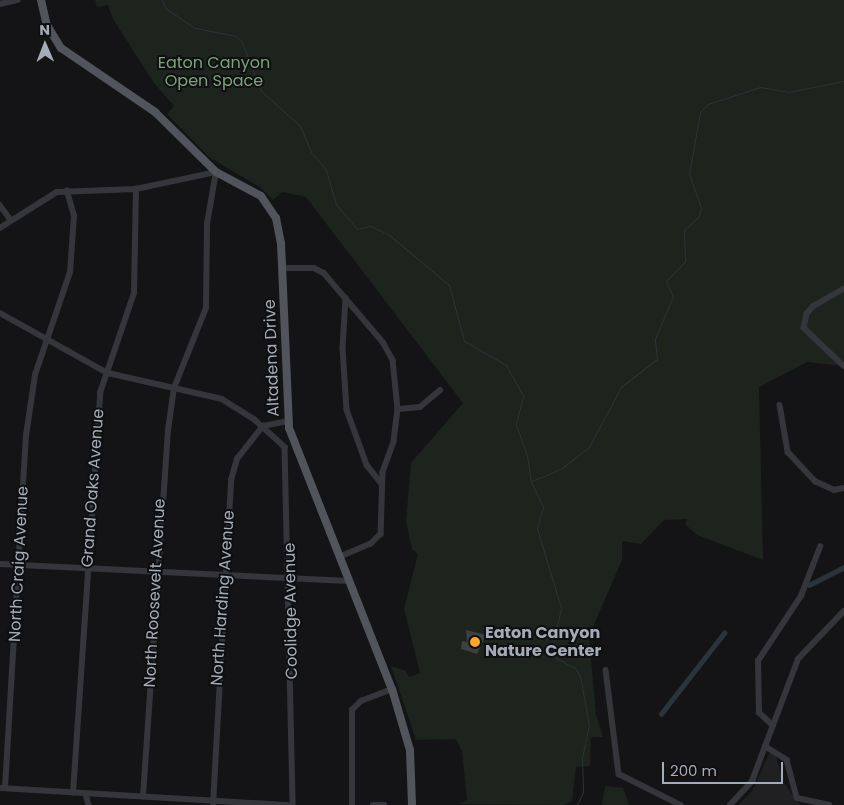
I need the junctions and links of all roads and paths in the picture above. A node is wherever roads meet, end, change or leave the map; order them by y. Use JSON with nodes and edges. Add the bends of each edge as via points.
{"nodes":[{"id":1,"x":18,"y":0,"type":"edge"},
{"id":2,"x":41,"y":0,"type":"edge"},
{"id":3,"x":0,"y":4,"type":"edge"},
{"id":4,"x":216,"y":172,"type":"junction"},
{"id":5,"x":136,"y":189,"type":"junction"},
{"id":6,"x":67,"y":192,"type":"junction"},
{"id":7,"x":0,"y":205,"type":"edge"},
{"id":8,"x":11,"y":220,"type":"junction"},
{"id":9,"x":0,"y":228,"type":"edge"},
{"id":10,"x":282,"y":268,"type":"junction"},
{"id":11,"x":844,"y":289,"type":"edge"},
{"id":12,"x":346,"y":298,"type":"junction"},
{"id":13,"x":0,"y":313,"type":"edge"},
{"id":14,"x":46,"y":342,"type":"junction"},
{"id":15,"x":844,"y":366,"type":"edge"},
{"id":16,"x":108,"y":373,"type":"junction"},
{"id":17,"x":174,"y":388,"type":"junction"},
{"id":18,"x":440,"y":390,"type":"dead end"},
{"id":19,"x":780,"y":405,"type":"dead end"},
{"id":20,"x":398,"y":409,"type":"junction"},
{"id":21,"x":288,"y":422,"type":"junction"},
{"id":22,"x":263,"y":426,"type":"junction"},
{"id":23,"x":382,"y":484,"type":"junction"},
{"id":24,"x":844,"y":488,"type":"edge"},
{"id":25,"x":820,"y":547,"type":"dead end"},
{"id":26,"x":340,"y":557,"type":"junction"},
{"id":27,"x":0,"y":564,"type":"edge"},
{"id":28,"x":19,"y":565,"type":"junction"},
{"id":29,"x":87,"y":569,"type":"junction"},
{"id":30,"x":156,"y":573,"type":"junction"},
{"id":31,"x":224,"y":576,"type":"junction"},
{"id":32,"x":290,"y":580,"type":"junction"},
{"id":33,"x":349,"y":581,"type":"junction"},
{"id":34,"x":844,"y":611,"type":"edge"},
{"id":35,"x":606,"y":670,"type":"dead end"},
{"id":36,"x":392,"y":689,"type":"junction"},
{"id":37,"x":773,"y":726,"type":"junction"},
{"id":38,"x":765,"y":746,"type":"junction"},
{"id":39,"x":2,"y":788,"type":"edge"},
{"id":40,"x":73,"y":793,"type":"junction"},
{"id":41,"x":86,"y":794,"type":"junction"},
{"id":42,"x":147,"y":800,"type":"edge"},
{"id":43,"x":213,"y":803,"type":"edge"},
{"id":44,"x":89,"y":805,"type":"edge"},
{"id":45,"x":288,"y":805,"type":"edge"},
{"id":46,"x":293,"y":805,"type":"edge"},
{"id":47,"x":352,"y":805,"type":"edge"},
{"id":48,"x":373,"y":805,"type":"edge"},
{"id":49,"x":384,"y":805,"type":"edge"},
{"id":50,"x":412,"y":805,"type":"edge"},
{"id":51,"x":681,"y":805,"type":"edge"},
{"id":52,"x":730,"y":805,"type":"edge"},
{"id":53,"x":829,"y":805,"type":"edge"}],
"edges":[{"from":1,"to":3,"type":"street"},
{"from":2,"to":4,"type":"main road","name":"Altadena Drive","via":[[46,25],[61,48],[155,112]]},
{"from":4,"to":5,"type":"street"},
{"from":4,"to":10,"type":"main road","name":"Altadena Drive","via":[[260,196],[272,210],[280,232]]},
{"from":4,"to":17,"type":"street","name":"North Roosevelt Avenue","via":[[207,224],[206,308]]},
{"from":5,"to":6,"type":"street"},
{"from":5,"to":16,"type":"street","name":"Grand Oaks Avenue","via":[[134,293]]},
{"from":6,"to":8,"type":"street","via":[[38,200]]},
{"from":6,"to":14,"type":"street","name":"North Craig Avenue","via":[[74,216],[70,272]]},
{"from":7,"to":8,"type":"street"},
{"from":8,"to":9,"type":"street"},
{"from":10,"to":12,"type":"street","via":[[320,270]]},
{"from":10,"to":21,"type":"main road","name":"Altadena Drive"},
{"from":11,"to":15,"type":"street","via":[[814,306],[807,314],[804,328]]},
{"from":12,"to":20,"type":"street","via":[[393,360]]},
{"from":12,"to":23,"type":"street","via":[[343,348],[347,410],[367,465]]},
{"from":13,"to":14,"type":"street","name":"Coolidge Avenue"},
{"from":14,"to":16,"type":"street","name":"Coolidge Avenue"},
{"from":14,"to":28,"type":"street","name":"North Craig Avenue","via":[[35,375],[26,436]]},
{"from":16,"to":17,"type":"street","name":"Coolidge Avenue"},
{"from":16,"to":29,"type":"street","name":"Grand Oaks Avenue","via":[[100,393]]},
{"from":17,"to":22,"type":"street","name":"Coolidge Avenue","via":[[222,399]]},
{"from":17,"to":30,"type":"street","name":"North Roosevelt Avenue"},
{"from":18,"to":20,"type":"street","via":[[420,407]]},
{"from":19,"to":24,"type":"street","via":[[788,452],[815,481],[834,490]]},
{"from":20,"to":23,"type":"street","via":[[394,442]]},
{"from":21,"to":22,"type":"street"},
{"from":21,"to":26,"type":"main road","name":"Altadena Drive"},
{"from":22,"to":31,"type":"street","name":"North Harding Avenue","via":[[237,459],[231,480]]},
{"from":22,"to":32,"type":"street","name":"Coolidge Avenue","via":[[282,441],[287,454]]},
{"from":23,"to":26,"type":"street","via":[[381,534],[371,544]]},
{"from":25,"to":37,"type":"street","via":[[801,596],[758,661],[760,714]]},
{"from":26,"to":33,"type":"main road","name":"Altadena Drive"},
{"from":27,"to":28,"type":"street"},
{"from":28,"to":29,"type":"street"},
{"from":28,"to":39,"type":"street","name":"North Craig Avenue"},
{"from":29,"to":30,"type":"street"},
{"from":29,"to":40,"type":"street","name":"Grand Oaks Avenue"},
{"from":30,"to":31,"type":"street"},
{"from":30,"to":42,"type":"street","name":"North Roosevelt Avenue"},
{"from":31,"to":32,"type":"street"},
{"from":31,"to":43,"type":"street","name":"North Harding Avenue"},
{"from":32,"to":33,"type":"street"},
{"from":32,"to":46,"type":"street","name":"Coolidge Avenue"},
{"from":33,"to":36,"type":"main road","name":"Altadena Drive"},
{"from":34,"to":37,"type":"street","via":[[798,659]]},
{"from":35,"to":51,"type":"street","via":[[619,774]]},
{"from":36,"to":47,"type":"street","via":[[361,701],[352,710]]},
{"from":36,"to":50,"type":"main road","name":"Altadena Drive","via":[[410,750]]},
{"from":37,"to":38,"type":"street"},
{"from":38,"to":52,"type":"street","via":[[752,781]]},
{"from":38,"to":53,"type":"street","via":[[787,760],[797,798]]},
{"from":39,"to":40,"type":"street"},
{"from":40,"to":41,"type":"street"},
{"from":41,"to":42,"type":"street"},
{"from":41,"to":44,"type":"street"},
{"from":42,"to":43,"type":"street"},
{"from":43,"to":45,"type":"street"},
{"from":48,"to":49,"type":"street"}]}
